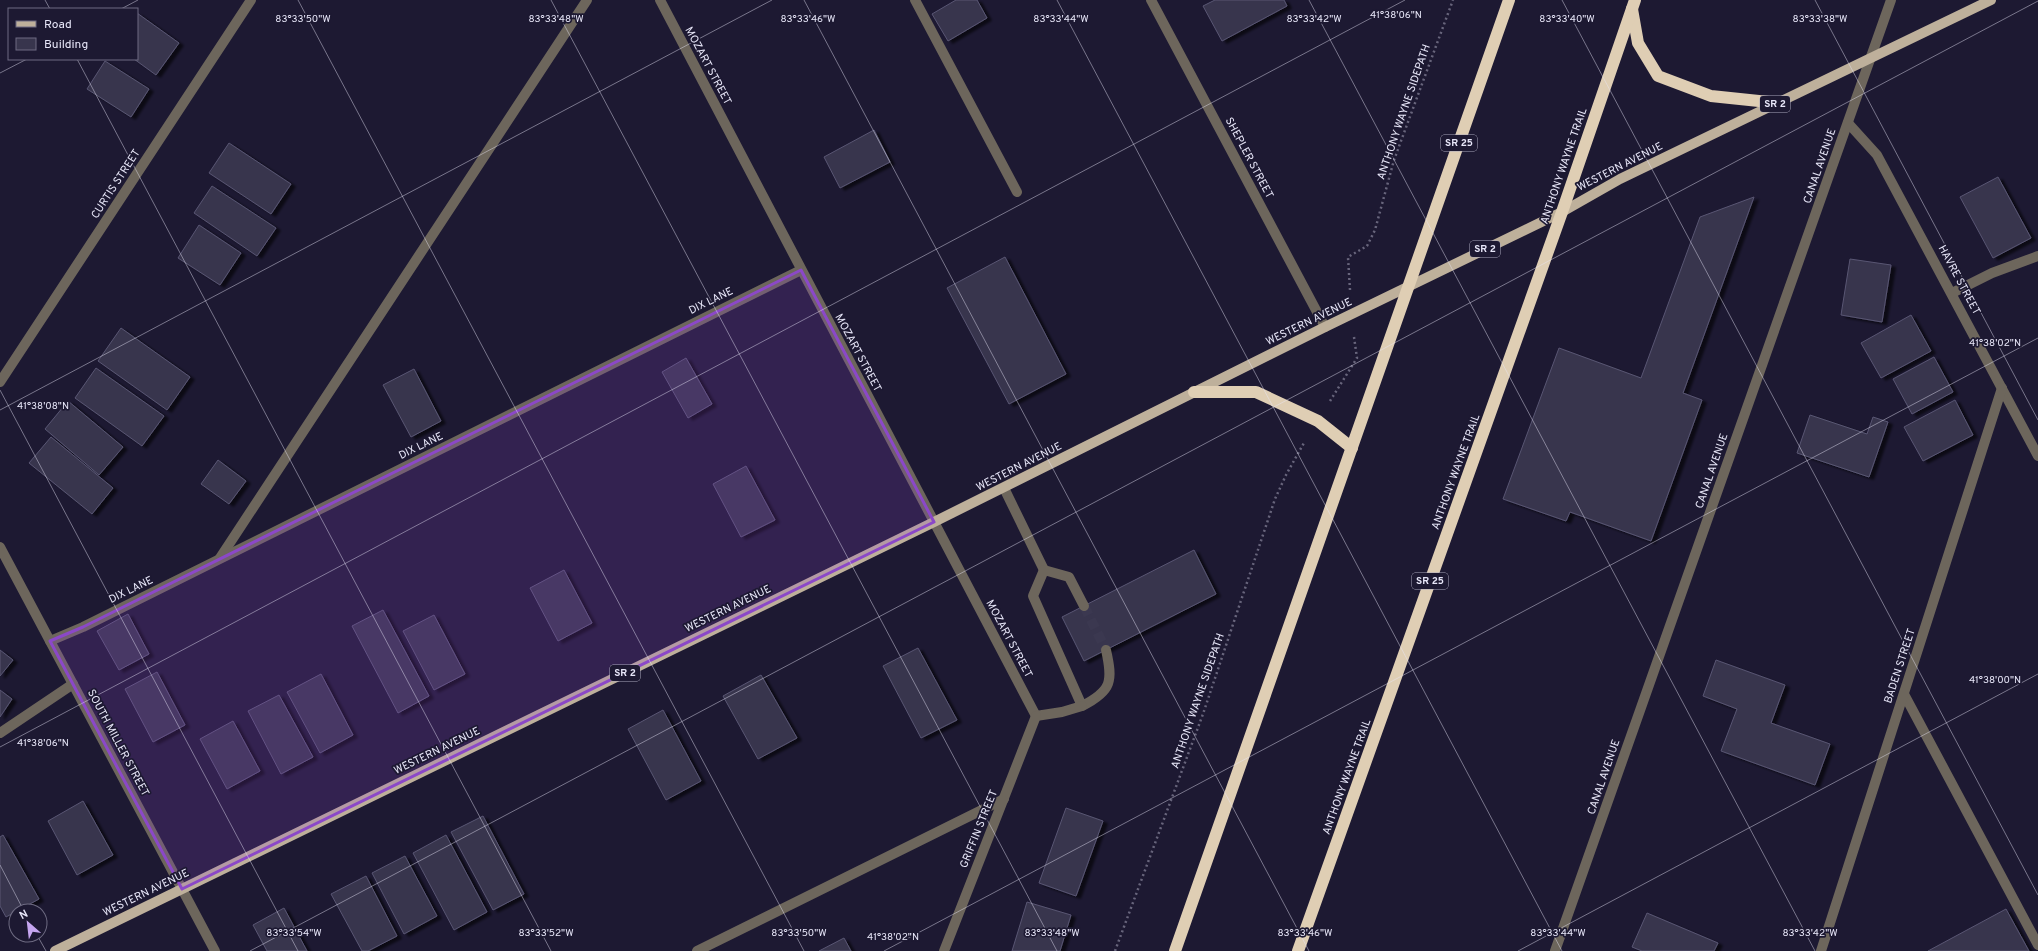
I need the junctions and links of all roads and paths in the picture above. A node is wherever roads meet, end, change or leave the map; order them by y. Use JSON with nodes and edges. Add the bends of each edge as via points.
{"nodes":[{"id":1,"x":251,"y":0,"type":"edge"},
{"id":2,"x":587,"y":0,"type":"edge"},
{"id":3,"x":660,"y":0,"type":"edge"},
{"id":4,"x":915,"y":0,"type":"edge"},
{"id":5,"x":1151,"y":0,"type":"edge"},
{"id":6,"x":1453,"y":0,"type":"edge"},
{"id":7,"x":1509,"y":0,"type":"edge"},
{"id":8,"x":1891,"y":0,"type":"edge"},
{"id":9,"x":1991,"y":0,"type":"edge"},
{"id":10,"x":1633,"y":4,"type":"edge"},
{"id":11,"x":1870,"y":59,"type":"junction"},
{"id":12,"x":1778,"y":103,"type":"junction"},
{"id":13,"x":1848,"y":123,"type":"junction"},
{"id":14,"x":1017,"y":192,"type":"dead end"},
{"id":15,"x":1562,"y":212,"type":"junction"},
{"id":16,"x":2038,"y":256,"type":"edge"},
{"id":17,"x":801,"y":270,"type":"junction"},
{"id":18,"x":1409,"y":286,"type":"junction"},
{"id":19,"x":1952,"y":293,"type":"junction"},
{"id":20,"x":1351,"y":314,"type":"junction"},
{"id":21,"x":1325,"y":327,"type":"junction"},
{"id":22,"x":0,"y":382,"type":"edge"},
{"id":23,"x":2002,"y":388,"type":"junction"},
{"id":24,"x":1194,"y":392,"type":"junction"},
{"id":25,"x":1318,"y":421,"type":"junction"},
{"id":26,"x":1352,"y":448,"type":"junction"},
{"id":27,"x":2038,"y":456,"type":"edge"},
{"id":28,"x":1004,"y":488,"type":"junction"},
{"id":29,"x":934,"y":522,"type":"junction"},
{"id":30,"x":0,"y":547,"type":"edge"},
{"id":31,"x":220,"y":559,"type":"junction"},
{"id":32,"x":1044,"y":570,"type":"junction"},
{"id":33,"x":1084,"y":606,"type":"tunnel mouth"},
{"id":34,"x":50,"y":641,"type":"junction"},
{"id":35,"x":1106,"y":650,"type":"tunnel mouth"},
{"id":36,"x":73,"y":684,"type":"junction"},
{"id":37,"x":1904,"y":694,"type":"junction"},
{"id":38,"x":1082,"y":706,"type":"junction"},
{"id":39,"x":1036,"y":716,"type":"junction"},
{"id":40,"x":0,"y":734,"type":"edge"},
{"id":41,"x":1004,"y":799,"type":"junction"},
{"id":42,"x":182,"y":889,"type":"junction"},
{"id":43,"x":2038,"y":946,"type":"edge"},
{"id":44,"x":55,"y":951,"type":"edge"},
{"id":45,"x":215,"y":951,"type":"edge"},
{"id":46,"x":697,"y":951,"type":"edge"},
{"id":47,"x":944,"y":951,"type":"edge"},
{"id":48,"x":1115,"y":951,"type":"edge"},
{"id":49,"x":1175,"y":951,"type":"edge"},
{"id":50,"x":1298,"y":951,"type":"edge"},
{"id":51,"x":1555,"y":951,"type":"edge"},
{"id":52,"x":1822,"y":951,"type":"edge"}],
"edges":[{"from":1,"to":22,"type":"street","name":"CURTIS STREET"},
{"from":2,"to":31,"type":"street"},
{"from":3,"to":17,"type":"street","name":"MOZART STREET"},
{"from":4,"to":14,"type":"street"},
{"from":5,"to":21,"type":"street","name":"SHEPLER STREET"},
{"from":6,"to":20,"type":"path","name":"ANTHONY WAYNE SIDEPATH","via":[[1394,160],[1374,230],[1367,246],[1348,257]]},
{"from":7,"to":18,"type":"highway","number":"SR 25"},
{"from":8,"to":11,"type":"street","name":"CANAL AVENUE"},
{"from":9,"to":11,"type":"main road","name":"WESTERN AVENUE","number":"SR 2"},
{"from":10,"to":12,"type":"highway","via":[[1638,43],[1658,76],[1711,96]]},
{"from":10,"to":15,"type":"highway","name":"ANTHONY WAYNE TRAIL","number":"SR 25"},
{"from":11,"to":12,"type":"main road","name":"WESTERN AVENUE","number":"SR 2"},
{"from":11,"to":13,"type":"street","name":"CANAL AVENUE"},
{"from":12,"to":15,"type":"main road","name":"WESTERN AVENUE","number":"SR 2","via":[[1620,179]]},
{"from":13,"to":19,"type":"street","name":"HAVRE STREET","via":[[1877,155]]},
{"from":13,"to":51,"type":"street","name":"CANAL AVENUE"},
{"from":15,"to":18,"type":"main road","name":"WESTERN AVENUE","number":"SR 2"},
{"from":15,"to":50,"type":"highway","name":"ANTHONY WAYNE TRAIL","number":"SR 25"},
{"from":16,"to":19,"type":"street","via":[[1992,272]]},
{"from":17,"to":29,"type":"street","name":"MOZART STREET"},
{"from":17,"to":31,"type":"street","name":"DIX LANE"},
{"from":18,"to":20,"type":"main road","name":"WESTERN AVENUE","number":"SR 2"},
{"from":18,"to":26,"type":"highway","number":"SR 25"},
{"from":19,"to":23,"type":"street","name":"HAVRE STREET"},
{"from":20,"to":21,"type":"main road","name":"WESTERN AVENUE","number":"SR 2"},
{"from":20,"to":25,"type":"path","name":"ANTHONY WAYNE SIDEPATH","via":[[1358,358]]},
{"from":21,"to":24,"type":"main road","name":"WESTERN AVENUE","number":"SR 2"},
{"from":23,"to":27,"type":"street","name":"HAVRE STREET"},
{"from":23,"to":37,"type":"street","name":"BADEN STREET"},
{"from":24,"to":25,"type":"highway","via":[[1256,392]]},
{"from":24,"to":28,"type":"main road","name":"WESTERN AVENUE","number":"SR 2"},
{"from":25,"to":26,"type":"highway"},
{"from":25,"to":48,"type":"path","name":"ANTHONY WAYNE SIDEPATH","via":[[1295,458],[1275,498],[1203,714]]},
{"from":26,"to":49,"type":"highway","number":"SR 25"},
{"from":28,"to":29,"type":"main road","name":"WESTERN AVENUE","number":"SR 2"},
{"from":28,"to":32,"type":"street"},
{"from":29,"to":39,"type":"street","name":"MOZART STREET"},
{"from":29,"to":42,"type":"main road","name":"WESTERN AVENUE","number":"SR 2"},
{"from":30,"to":34,"type":"street","name":"SOUTH MILLER STREET"},
{"from":31,"to":34,"type":"street","name":"DIX LANE","via":[[83,628]]},
{"from":32,"to":33,"type":"street","via":[[1069,577]]},
{"from":32,"to":38,"type":"street","via":[[1033,596]]},
{"from":34,"to":36,"type":"street","name":"SOUTH MILLER STREET"},
{"from":35,"to":38,"type":"street","via":[[1111,673],[1106,689],[1098,698]]},
{"from":36,"to":40,"type":"street"},
{"from":36,"to":42,"type":"street","name":"SOUTH MILLER STREET"},
{"from":37,"to":43,"type":"street"},
{"from":37,"to":52,"type":"street","name":"BADEN STREET"},
{"from":38,"to":39,"type":"street"},
{"from":39,"to":41,"type":"street","name":"GRIFFIN STREET"},
{"from":41,"to":46,"type":"street"},
{"from":41,"to":47,"type":"street","name":"GRIFFIN STREET"},
{"from":42,"to":44,"type":"main road","name":"WESTERN AVENUE","number":"SR 2"},
{"from":42,"to":45,"type":"street","name":"SOUTH MILLER STREET"}]}
